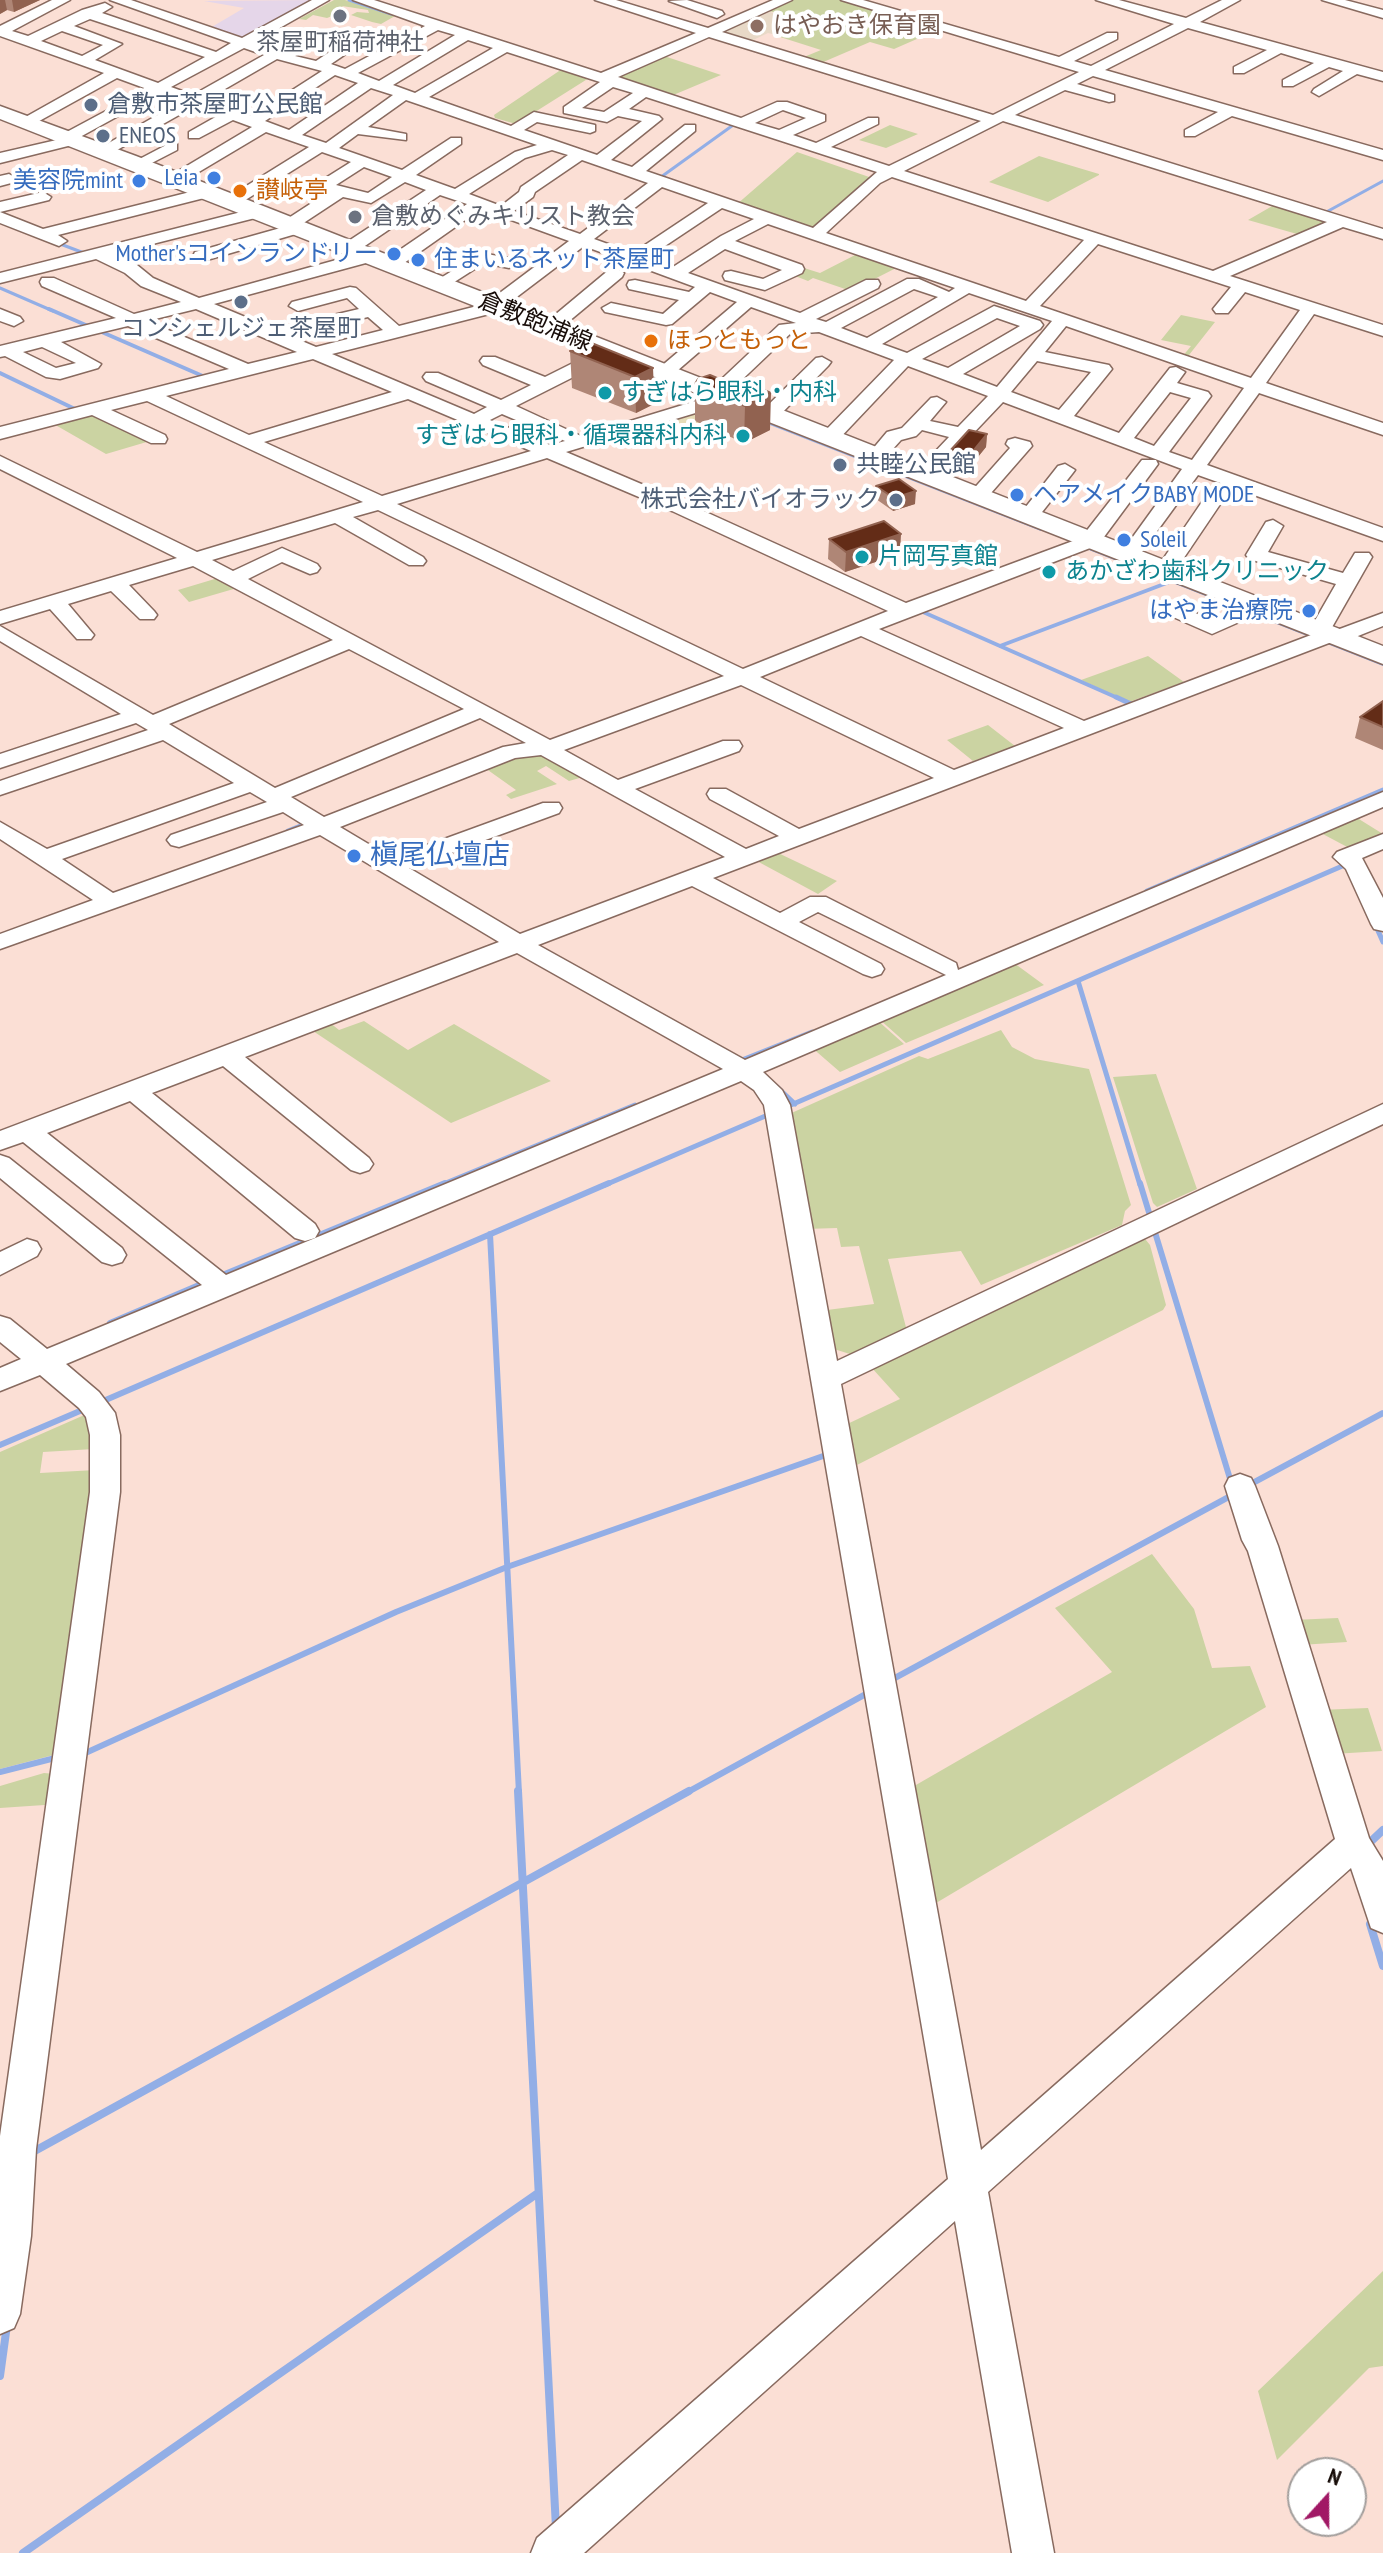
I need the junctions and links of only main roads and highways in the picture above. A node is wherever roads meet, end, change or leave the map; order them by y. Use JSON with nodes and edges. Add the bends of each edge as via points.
{"nodes":[{"id":1,"x":0,"y":112,"type":"edge"},
{"id":2,"x":1383,"y":656,"type":"edge"}],
"edges":[{"from":1,"to":2,"type":"main road","name":"倉敷飽浦線","via":[[32,130],[105,151],[367,257],[440,295],[496,306],[604,354],[1129,556],[1252,610]]}]}
